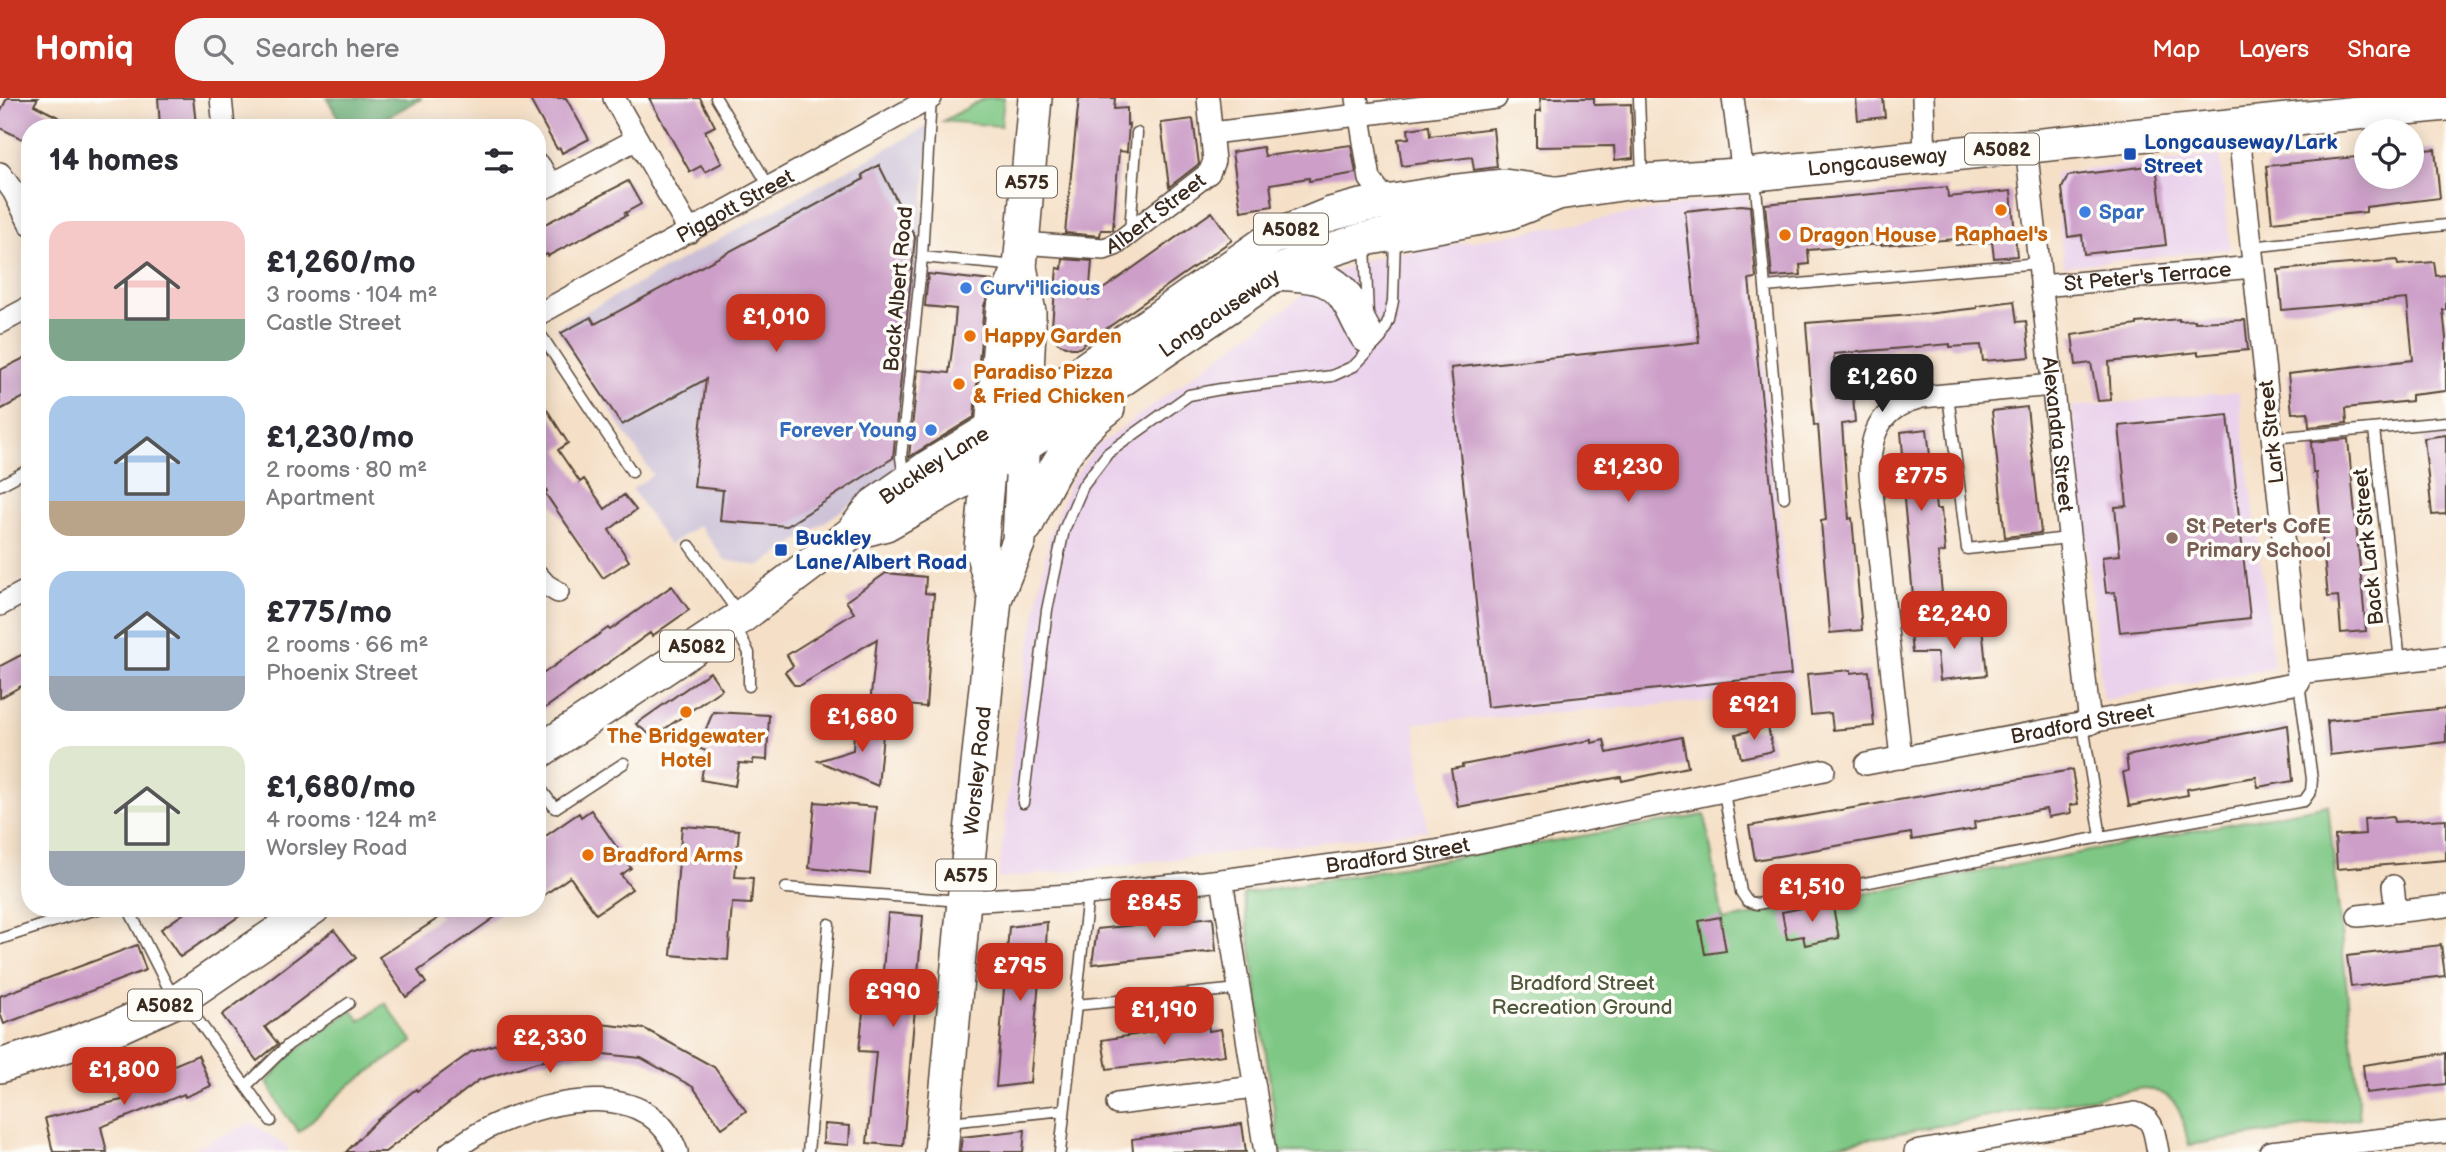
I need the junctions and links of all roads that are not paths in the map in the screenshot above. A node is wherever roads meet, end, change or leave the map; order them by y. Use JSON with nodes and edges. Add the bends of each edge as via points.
{"nodes":[{"id":1,"x":221,"y":98,"type":"edge"},
{"id":2,"x":614,"y":98,"type":"edge"},
{"id":3,"x":716,"y":98,"type":"edge"},
{"id":4,"x":931,"y":98,"type":"edge"},
{"id":5,"x":1035,"y":98,"type":"edge"},
{"id":6,"x":1208,"y":98,"type":"edge"},
{"id":7,"x":1496,"y":98,"type":"edge"},
{"id":8,"x":1639,"y":98,"type":"edge"},
{"id":9,"x":1733,"y":98,"type":"edge"},
{"id":10,"x":1923,"y":98,"type":"edge"},
{"id":11,"x":1358,"y":107,"type":"edge"},
{"id":12,"x":2432,"y":108,"type":"edge"},
{"id":13,"x":222,"y":119,"type":"edge"},
{"id":14,"x":2238,"y":125,"type":"junction"},
{"id":15,"x":1137,"y":133,"type":"dead end"},
{"id":16,"x":1212,"y":133,"type":"junction"},
{"id":17,"x":637,"y":139,"type":"junction"},
{"id":18,"x":2026,"y":146,"type":"junction"},
{"id":19,"x":1926,"y":157,"type":"junction"},
{"id":20,"x":0,"y":173,"type":"edge"},
{"id":21,"x":1749,"y":175,"type":"junction"},
{"id":22,"x":1642,"y":181,"type":"junction"},
{"id":23,"x":546,"y":188,"type":"edge"},
{"id":24,"x":770,"y":188,"type":"junction"},
{"id":25,"x":21,"y":208,"type":"edge"},
{"id":26,"x":1376,"y":212,"type":"junction"},
{"id":27,"x":2446,"y":225,"type":"edge"},
{"id":28,"x":690,"y":232,"type":"junction"},
{"id":29,"x":1130,"y":233,"type":"junction"},
{"id":30,"x":1021,"y":255,"type":"junction"},
{"id":31,"x":922,"y":257,"type":"junction"},
{"id":32,"x":2252,"y":257,"type":"junction"},
{"id":33,"x":2039,"y":263,"type":"junction"},
{"id":34,"x":1278,"y":273,"type":"junction"},
{"id":35,"x":2041,"y":286,"type":"junction"},
{"id":36,"x":1765,"y":287,"type":"junction"},
{"id":37,"x":546,"y":309,"type":"edge"},
{"id":38,"x":21,"y":312,"type":"edge"},
{"id":39,"x":0,"y":323,"type":"edge"},
{"id":40,"x":1180,"y":339,"type":"junction"},
{"id":41,"x":546,"y":343,"type":"edge"},
{"id":42,"x":1367,"y":345,"type":"junction"},
{"id":43,"x":997,"y":363,"type":"junction"},
{"id":44,"x":2052,"y":385,"type":"junction"},
{"id":45,"x":1061,"y":386,"type":"junction"},
{"id":46,"x":1948,"y":394,"type":"junction"},
{"id":47,"x":1026,"y":397,"type":"junction"},
{"id":48,"x":2446,"y":422,"type":"edge"},
{"id":49,"x":991,"y":428,"type":"junction"},
{"id":50,"x":2374,"y":429,"type":"junction"},
{"id":51,"x":2272,"y":438,"type":"junction"},
{"id":52,"x":1024,"y":446,"type":"junction"},
{"id":53,"x":989,"y":464,"type":"junction"},
{"id":54,"x":632,"y":472,"type":"dead end"},
{"id":55,"x":21,"y":474,"type":"edge"},
{"id":56,"x":912,"y":479,"type":"junction"},
{"id":57,"x":0,"y":485,"type":"edge"},
{"id":58,"x":1784,"y":497,"type":"dead end"},
{"id":59,"x":852,"y":533,"type":"junction"},
{"id":60,"x":2068,"y":538,"type":"junction"},
{"id":61,"x":1019,"y":541,"type":"junction"},
{"id":62,"x":690,"y":546,"type":"dead end"},
{"id":63,"x":546,"y":585,"type":"edge"},
{"id":64,"x":558,"y":592,"type":"dead end"},
{"id":65,"x":21,"y":598,"type":"edge"},
{"id":66,"x":995,"y":599,"type":"junction"},
{"id":67,"x":0,"y":605,"type":"edge"},
{"id":68,"x":737,"y":619,"type":"junction"},
{"id":69,"x":2446,"y":656,"type":"edge"},
{"id":70,"x":2400,"y":661,"type":"junction"},
{"id":71,"x":2298,"y":678,"type":"junction"},
{"id":72,"x":749,"y":686,"type":"dead end"},
{"id":73,"x":2087,"y":724,"type":"junction"},
{"id":74,"x":546,"y":748,"type":"edge"},
{"id":75,"x":1901,"y":758,"type":"junction"},
{"id":76,"x":624,"y":764,"type":"dead end"},
{"id":77,"x":1866,"y":764,"type":"dead end"},
{"id":78,"x":1824,"y":770,"type":"dead end"},
{"id":79,"x":1724,"y":792,"type":"junction"},
{"id":80,"x":546,"y":796,"type":"edge"},
{"id":81,"x":1023,"y":803,"type":"dead end"},
{"id":82,"x":2101,"y":837,"type":"junction"},
{"id":83,"x":1222,"y":880,"type":"junction"},
{"id":84,"x":2393,"y":886,"type":"dead end"},
{"id":85,"x":786,"y":888,"type":"dead end"},
{"id":86,"x":1088,"y":894,"type":"junction"},
{"id":87,"x":964,"y":901,"type":"junction"},
{"id":88,"x":2446,"y":906,"type":"edge"},
{"id":89,"x":2396,"y":912,"type":"junction"},
{"id":90,"x":2358,"y":916,"type":"dead end"},
{"id":91,"x":72,"y":917,"type":"edge"},
{"id":92,"x":133,"y":917,"type":"edge"},
{"id":93,"x":300,"y":917,"type":"edge"},
{"id":94,"x":829,"y":924,"type":"dead end"},
{"id":95,"x":0,"y":939,"type":"edge"},
{"id":96,"x":1239,"y":989,"type":"junction"},
{"id":97,"x":178,"y":999,"type":"junction"},
{"id":98,"x":349,"y":1003,"type":"dead end"},
{"id":99,"x":1076,"y":1005,"type":"junction"},
{"id":100,"x":0,"y":1066,"type":"edge"},
{"id":101,"x":246,"y":1086,"type":"junction"},
{"id":102,"x":1255,"y":1087,"type":"junction"},
{"id":103,"x":1117,"y":1104,"type":"dead end"},
{"id":104,"x":1065,"y":1110,"type":"junction"},
{"id":105,"x":271,"y":1121,"type":"dead end"},
{"id":106,"x":2446,"y":1132,"type":"edge"},
{"id":107,"x":942,"y":1137,"type":"edge"},
{"id":108,"x":450,"y":1152,"type":"edge"},
{"id":109,"x":677,"y":1152,"type":"edge"},
{"id":110,"x":808,"y":1152,"type":"edge"},
{"id":111,"x":1060,"y":1152,"type":"edge"},
{"id":112,"x":1265,"y":1152,"type":"edge"},
{"id":113,"x":1915,"y":1152,"type":"edge"},
{"id":114,"x":2158,"y":1152,"type":"edge"},
{"id":115,"x":2270,"y":1152,"type":"edge"}],
"edges":[{"from":1,"to":13,"type":"street"},
{"from":2,"to":17,"type":"street"},
{"from":3,"to":24,"type":"lane"},
{"from":4,"to":24,"type":"street","name":"Piggott Street"},
{"from":4,"to":31,"type":"lane","name":"Back Albert Road"},
{"from":5,"to":30,"type":"main road","number":"A575"},
{"from":6,"to":16,"type":"street","name":"Albert Street"},
{"from":7,"to":11,"type":"street"},
{"from":8,"to":22,"type":"lane"},
{"from":9,"to":21,"type":"street"},
{"from":10,"to":19,"type":"street"},
{"from":11,"to":16,"type":"street"},
{"from":11,"to":26,"type":"street"},
{"from":12,"to":14,"type":"main road","name":"Longcauseway","number":"A5082"},
{"from":14,"to":18,"type":"main road","name":"Longcauseway","number":"A5082"},
{"from":14,"to":32,"type":"street","name":"Lark Street"},
{"from":15,"to":29,"type":"lane"},
{"from":16,"to":29,"type":"street","name":"Albert Street","via":[[1214,161],[1209,173]]},
{"from":17,"to":23,"type":"street"},
{"from":17,"to":28,"type":"street"},
{"from":18,"to":19,"type":"main road","name":"Longcauseway","number":"A5082"},
{"from":18,"to":33,"type":"street","name":"Alexandra Street"},
{"from":19,"to":21,"type":"main road","name":"Longcauseway","number":"A5082"},
{"from":20,"to":25,"type":"street"},
{"from":21,"to":22,"type":"main road","name":"Longcauseway","number":"A5082"},
{"from":21,"to":36,"type":"lane"},
{"from":22,"to":26,"type":"main road","name":"Longcauseway","number":"A5082","via":[[1558,193],[1504,186]]},
{"from":24,"to":28,"type":"street","name":"Piggott Street"},
{"from":26,"to":34,"type":"main road","name":"Longcauseway","number":"A5082"},
{"from":26,"to":42,"type":"lane"},
{"from":26,"to":42,"type":"lane","via":[[1394,301],[1381,338]]},
{"from":26,"to":45,"type":"main road","name":"Longcauseway","number":"A5082","via":[[1307,222],[1272,238]]},
{"from":27,"to":32,"type":"lane"},
{"from":28,"to":37,"type":"street","name":"Piggott Street"},
{"from":29,"to":30,"type":"street","name":"Albert Street","via":[[1104,249]]},
{"from":30,"to":31,"type":"lane"},
{"from":30,"to":43,"type":"main road","number":"A575","via":[[1003,308]]},
{"from":30,"to":47,"type":"main road","number":"A575","via":[[1029,312]]},
{"from":31,"to":56,"type":"lane","name":"Back Albert Road","via":[[901,457]]},
{"from":32,"to":35,"type":"street","name":"St Peter's Terrace"},
{"from":32,"to":51,"type":"street","name":"Lark Street"},
{"from":33,"to":35,"type":"street","name":"Alexandra Street"},
{"from":33,"to":36,"type":"lane"},
{"from":34,"to":40,"type":"main road","name":"Longcauseway","number":"A5082"},
{"from":34,"to":42,"type":"main road","via":[[1323,278],[1338,286]]},
{"from":35,"to":44,"type":"street","name":"Alexandra Street"},
{"from":36,"to":58,"type":"lane"},
{"from":38,"to":39,"type":"street"},
{"from":40,"to":45,"type":"main road","via":[[1137,354],[1092,379]]},
{"from":40,"to":52,"type":"main road","name":"Longcauseway","number":"A5082"},
{"from":40,"to":61,"type":"main road","number":"A5082","via":[[1150,375],[1080,433],[1050,476]]},
{"from":41,"to":54,"type":"lane"},
{"from":42,"to":81,"type":"lane","via":[[1354,366],[1332,376],[1189,395],[1108,453],[1083,486],[1064,530],[1047,610]]},
{"from":43,"to":47,"type":"main road"},
{"from":43,"to":49,"type":"main road","number":"A575"},
{"from":44,"to":46,"type":"street"},
{"from":44,"to":60,"type":"street","name":"Alexandra Street"},
{"from":45,"to":47,"type":"main road","name":"Longcauseway","number":"A5082"},
{"from":46,"to":60,"type":"lane","via":[[1967,550]]},
{"from":46,"to":75,"type":"street","via":[[1906,401],[1891,410],[1880,422],[1870,457]]},
{"from":47,"to":49,"type":"main road","name":"Buckley Lane","number":"A5082"},
{"from":47,"to":52,"type":"main road","name":"Worsley Road","number":"A575"},
{"from":48,"to":50,"type":"lane"},
{"from":49,"to":53,"type":"main road","name":"Worsley Road","number":"A575"},
{"from":49,"to":56,"type":"main road","name":"Buckley Lane","number":"A5082"},
{"from":50,"to":51,"type":"lane"},
{"from":50,"to":70,"type":"lane","name":"Back Lark Street"},
{"from":51,"to":71,"type":"street","name":"Lark Street"},
{"from":52,"to":53,"type":"main road","name":"Buckley Lane","number":"A5082"},
{"from":52,"to":61,"type":"main road","name":"Worsley Road","number":"A575"},
{"from":53,"to":59,"type":"main road","name":"Buckley Lane","number":"A5082","via":[[886,524]]},
{"from":53,"to":66,"type":"main road","name":"Worsley Road","number":"A575","via":[[981,548]]},
{"from":55,"to":57,"type":"lane"},
{"from":56,"to":59,"type":"main road","name":"Buckley Lane","number":"A5082","via":[[874,505]]},
{"from":59,"to":68,"type":"main road","name":"Buckley Lane","number":"A5082"},
{"from":60,"to":73,"type":"street","name":"Alexandra Street"},
{"from":61,"to":66,"type":"main road","name":"Worsley Road","number":"A575"},
{"from":62,"to":68,"type":"lane"},
{"from":63,"to":64,"type":"street"},
{"from":65,"to":67,"type":"street"},
{"from":66,"to":87,"type":"main road","name":"Worsley Road","number":"A575"},
{"from":68,"to":72,"type":"lane","via":[[749,653]]},
{"from":68,"to":74,"type":"main road","name":"Buckley Lane","number":"A5082"},
{"from":69,"to":70,"type":"street","name":"Bradford Street"},
{"from":70,"to":71,"type":"street","name":"Bradford Street"},
{"from":71,"to":73,"type":"street","name":"Bradford Street"},
{"from":71,"to":82,"type":"lane","name":"Lark Street","via":[[2312,779],[2304,801]]},
{"from":73,"to":75,"type":"street","name":"Bradford Street"},
{"from":73,"to":82,"type":"lane"},
{"from":75,"to":77,"type":"street","name":"Bradford Street"},
{"from":76,"to":80,"type":"lane","via":[[555,808]]},
{"from":78,"to":79,"type":"street","name":"Bradford Street"},
{"from":79,"to":82,"type":"lane","via":[[1741,892],[1747,901],[1758,904]]},
{"from":79,"to":83,"type":"street","name":"Bradford Street","via":[[1436,851]]},
{"from":83,"to":86,"type":"street","name":"Bradford Street"},
{"from":83,"to":96,"type":"street"},
{"from":84,"to":89,"type":"street"},
{"from":85,"to":87,"type":"lane"},
{"from":86,"to":87,"type":"street","name":"Bradford Street"},
{"from":86,"to":99,"type":"lane"},
{"from":87,"to":107,"type":"main road","name":"Worsley Road","number":"A575"},
{"from":88,"to":89,"type":"street"},
{"from":89,"to":90,"type":"street"},
{"from":91,"to":95,"type":"lane"},
{"from":92,"to":97,"type":"lane"},
{"from":93,"to":97,"type":"main road","number":"A5082"},
{"from":94,"to":110,"type":"lane"},
{"from":96,"to":99,"type":"lane"},
{"from":96,"to":102,"type":"street"},
{"from":97,"to":100,"type":"main road","number":"A5082","via":[[97,1034]]},
{"from":97,"to":101,"type":"lane"},
{"from":98,"to":101,"type":"lane","via":[[288,1045]]},
{"from":99,"to":104,"type":"lane"},
{"from":101,"to":105,"type":"lane"},
{"from":102,"to":103,"type":"street"},
{"from":102,"to":112,"type":"street"},
{"from":104,"to":107,"type":"lane"},
{"from":104,"to":111,"type":"lane"},
{"from":106,"to":115,"type":"street"},
{"from":108,"to":109,"type":"street","via":[[525,1113],[589,1100],[639,1108],[669,1133]]},
{"from":113,"to":114,"type":"street","via":[[2135,1112],[2151,1122]]}]}
